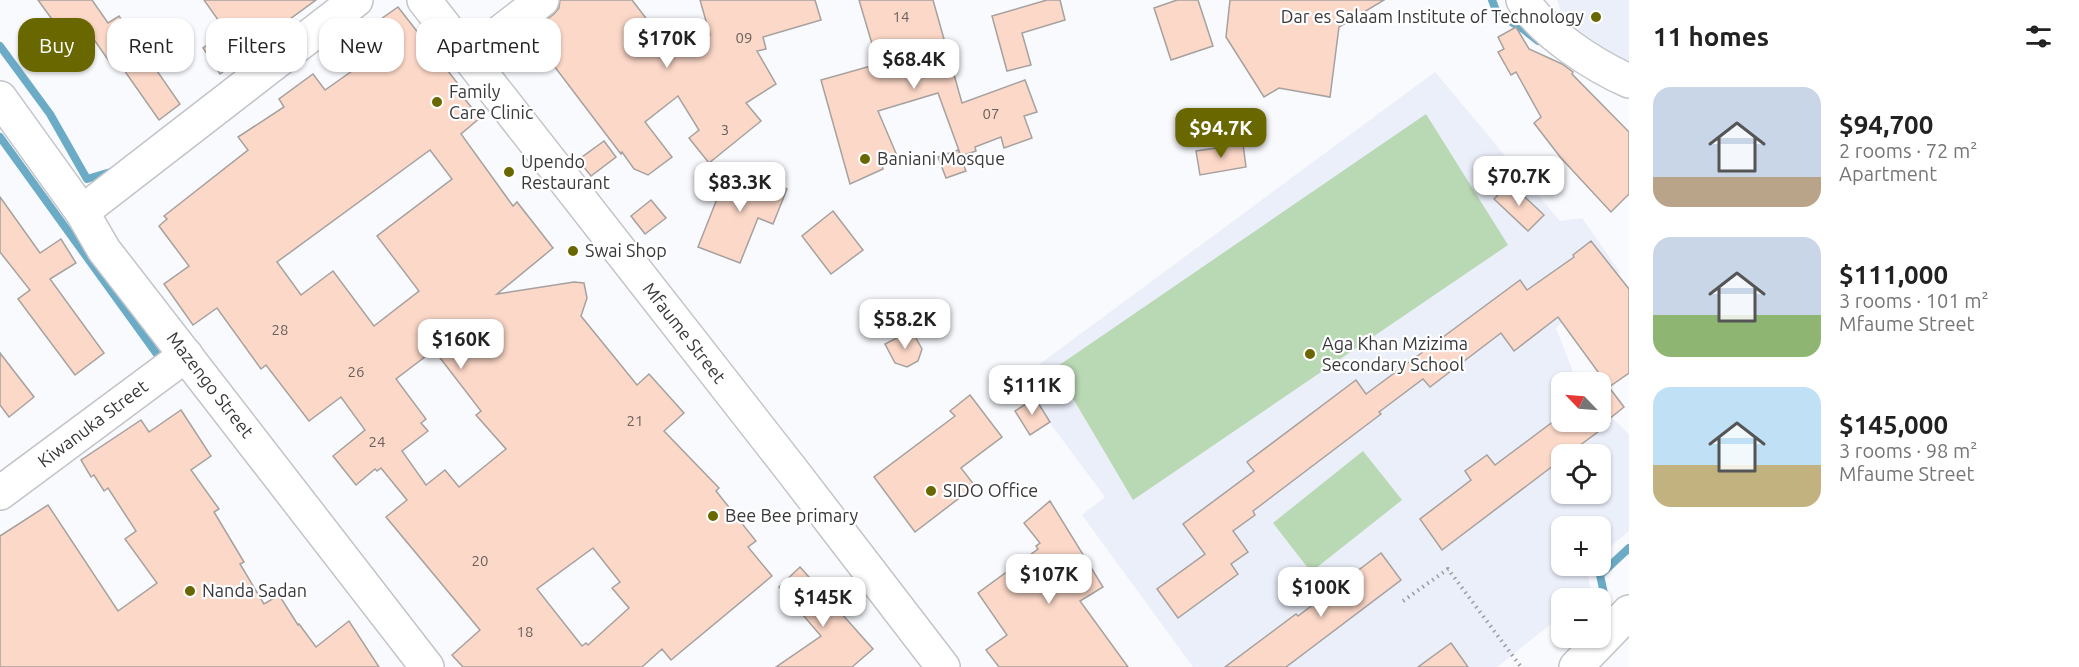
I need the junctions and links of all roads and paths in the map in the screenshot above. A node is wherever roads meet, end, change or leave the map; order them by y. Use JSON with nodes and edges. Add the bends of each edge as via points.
{"nodes":[{"id":1,"x":356,"y":0,"type":"edge"},
{"id":2,"x":424,"y":0,"type":"edge"},
{"id":3,"x":542,"y":0,"type":"edge"},
{"id":4,"x":1523,"y":0,"type":"edge"},
{"id":5,"x":438,"y":18,"type":"edge"},
{"id":6,"x":519,"y":18,"type":"edge"},
{"id":7,"x":480,"y":72,"type":"edge"},
{"id":8,"x":1629,"y":81,"type":"edge"},
{"id":9,"x":0,"y":99,"type":"edge"},
{"id":10,"x":82,"y":212,"type":"junction"},
{"id":11,"x":186,"y":355,"type":"junction"},
{"id":12,"x":0,"y":494,"type":"edge"},
{"id":13,"x":1402,"y":601,"type":"dead end"},
{"id":14,"x":1629,"y":612,"type":"edge"},
{"id":15,"x":427,"y":667,"type":"edge"},
{"id":16,"x":942,"y":667,"type":"edge"},
{"id":17,"x":1521,"y":667,"type":"edge"},
{"id":18,"x":1576,"y":667,"type":"edge"}],
"edges":[{"from":1,"to":10,"type":"street"},
{"from":2,"to":5,"type":"street","name":"Mfaume Street"},
{"from":3,"to":6,"type":"street"},
{"from":4,"to":8,"type":"street","via":[[1550,32],[1610,73]]},
{"from":7,"to":16,"type":"street","name":"Mfaume Street"},
{"from":9,"to":10,"type":"street","name":"Mazengo Street"},
{"from":10,"to":11,"type":"street","name":"Mazengo Street","via":[[104,250]]},
{"from":11,"to":12,"type":"street","name":"Kiwanuka Street"},
{"from":11,"to":15,"type":"street","name":"Mazengo Street"},
{"from":13,"to":17,"type":"path","via":[[1448,569]]},
{"from":14,"to":18,"type":"street"}]}
